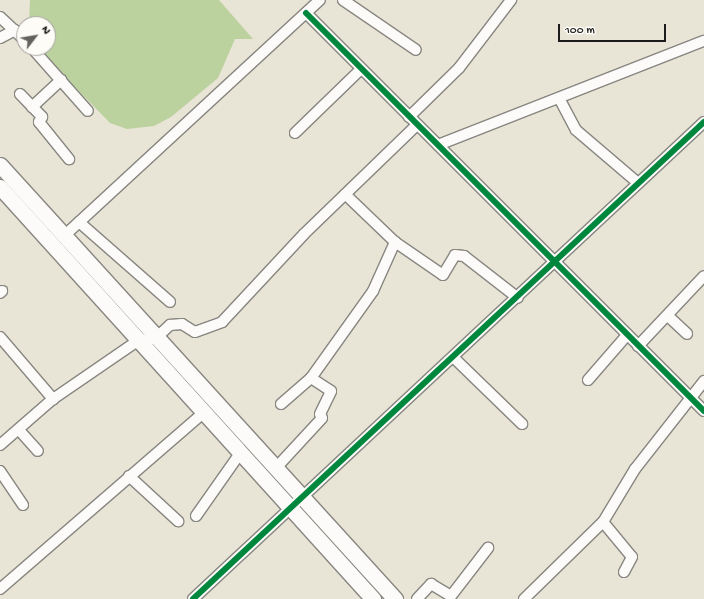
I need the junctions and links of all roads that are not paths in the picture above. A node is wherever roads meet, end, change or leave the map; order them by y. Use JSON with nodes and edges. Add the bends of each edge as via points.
{"nodes":[{"id":1,"x":320,"y":0,"type":"edge"},
{"id":2,"x":343,"y":0,"type":"edge"},
{"id":3,"x":511,"y":0,"type":"edge"},
{"id":4,"x":306,"y":13,"type":"junction"},
{"id":5,"x":0,"y":17,"type":"edge"},
{"id":6,"x":16,"y":30,"type":"joint"},
{"id":7,"x":0,"y":38,"type":"edge"},
{"id":8,"x":704,"y":41,"type":"edge"},
{"id":9,"x":416,"y":50,"type":"dead end"},
{"id":10,"x":39,"y":56,"type":"edge"},
{"id":11,"x":361,"y":69,"type":"junction"},
{"id":12,"x":61,"y":80,"type":"junction"},
{"id":13,"x":20,"y":94,"type":"dead end"},
{"id":14,"x":559,"y":98,"type":"junction"},
{"id":15,"x":32,"y":106,"type":"junction"},
{"id":16,"x":88,"y":111,"type":"dead end"},
{"id":17,"x":409,"y":117,"type":"junction"},
{"id":18,"x":704,"y":122,"type":"edge"},
{"id":19,"x":417,"y":125,"type":"junction"},
{"id":20,"x":296,"y":133,"type":"dead end"},
{"id":21,"x":438,"y":145,"type":"junction"},
{"id":22,"x":69,"y":159,"type":"dead end"},
{"id":23,"x":0,"y":165,"type":"edge"},
{"id":24,"x":638,"y":182,"type":"junction"},
{"id":25,"x":0,"y":187,"type":"edge"},
{"id":26,"x":345,"y":194,"type":"junction"},
{"id":27,"x":79,"y":222,"type":"junction"},
{"id":28,"x":64,"y":236,"type":"junction"},
{"id":29,"x":395,"y":242,"type":"junction"},
{"id":30,"x":555,"y":261,"type":"junction"},
{"id":31,"x":704,"y":276,"type":"edge"},
{"id":32,"x":518,"y":298,"type":"junction"},
{"id":33,"x":170,"y":302,"type":"dead end"},
{"id":34,"x":668,"y":316,"type":"junction"},
{"id":35,"x":688,"y":334,"type":"dead end"},
{"id":36,"x":627,"y":335,"type":"junction"},
{"id":37,"x":0,"y":337,"type":"edge"},
{"id":38,"x":155,"y":339,"type":"junction"},
{"id":39,"x":139,"y":340,"type":"junction"},
{"id":40,"x":638,"y":346,"type":"junction"},
{"id":41,"x":454,"y":358,"type":"junction"},
{"id":42,"x":310,"y":378,"type":"junction"},
{"id":43,"x":588,"y":380,"type":"dead end"},
{"id":44,"x":704,"y":381,"type":"edge"},
{"id":45,"x":690,"y":398,"type":"junction"},
{"id":46,"x":53,"y":399,"type":"junction"},
{"id":47,"x":281,"y":404,"type":"dead end"},
{"id":48,"x":704,"y":411,"type":"edge"},
{"id":49,"x":204,"y":412,"type":"junction"},
{"id":50,"x":522,"y":424,"type":"dead end"},
{"id":51,"x":18,"y":430,"type":"junction"},
{"id":52,"x":0,"y":445,"type":"edge"},
{"id":53,"x":38,"y":451,"type":"dead end"},
{"id":54,"x":241,"y":452,"type":"junction"},
{"id":55,"x":275,"y":469,"type":"junction"},
{"id":56,"x":0,"y":471,"type":"edge"},
{"id":57,"x":130,"y":476,"type":"junction"},
{"id":58,"x":300,"y":496,"type":"junction"},
{"id":59,"x":23,"y":505,"type":"dead end"},
{"id":60,"x":290,"y":507,"type":"junction"},
{"id":61,"x":196,"y":516,"type":"dead end"},
{"id":62,"x":178,"y":521,"type":"dead end"},
{"id":63,"x":603,"y":522,"type":"junction"},
{"id":64,"x":488,"y":548,"type":"dead end"},
{"id":65,"x":624,"y":572,"type":"dead end"},
{"id":66,"x":0,"y":589,"type":"edge"},
{"id":67,"x":193,"y":599,"type":"edge"},
{"id":68,"x":373,"y":599,"type":"edge"},
{"id":69,"x":395,"y":599,"type":"edge"},
{"id":70,"x":417,"y":599,"type":"edge"},
{"id":71,"x":524,"y":599,"type":"edge"}],
"edges":[{"from":1,"to":4,"type":"street"},
{"from":2,"to":9,"type":"street","via":[[378,27],[384,27]]},
{"from":3,"to":17,"type":"street","via":[[459,68]]},
{"from":4,"to":11,"type":"street"},
{"from":4,"to":27,"type":"street"},
{"from":5,"to":6,"type":"street"},
{"from":6,"to":7,"type":"street"},
{"from":8,"to":14,"type":"street"},
{"from":10,"to":12,"type":"street"},
{"from":11,"to":17,"type":"street"},
{"from":11,"to":20,"type":"street"},
{"from":12,"to":15,"type":"street"},
{"from":12,"to":16,"type":"street"},
{"from":13,"to":15,"type":"street"},
{"from":14,"to":21,"type":"street"},
{"from":14,"to":24,"type":"street","via":[[576,130]]},
{"from":15,"to":22,"type":"street","via":[[42,117],[39,122]]},
{"from":17,"to":19,"type":"street"},
{"from":18,"to":24,"type":"street"},
{"from":19,"to":21,"type":"street"},
{"from":19,"to":26,"type":"street"},
{"from":21,"to":30,"type":"street"},
{"from":23,"to":28,"type":"highway"},
{"from":24,"to":30,"type":"street"},
{"from":25,"to":39,"type":"highway"},
{"from":26,"to":29,"type":"street"},
{"from":26,"to":38,"type":"street","via":[[222,322],[195,332],[182,324],[170,325]]},
{"from":27,"to":28,"type":"street"},
{"from":27,"to":33,"type":"street"},
{"from":28,"to":38,"type":"highway"},
{"from":29,"to":32,"type":"street","via":[[443,275],[455,255],[464,256]]},
{"from":29,"to":42,"type":"street","via":[[373,291]]},
{"from":30,"to":32,"type":"street"},
{"from":30,"to":36,"type":"street"},
{"from":31,"to":34,"type":"street"},
{"from":32,"to":41,"type":"street"},
{"from":34,"to":35,"type":"street"},
{"from":34,"to":40,"type":"street"},
{"from":36,"to":40,"type":"street"},
{"from":36,"to":43,"type":"street"},
{"from":37,"to":46,"type":"street"},
{"from":38,"to":39,"type":"street"},
{"from":38,"to":55,"type":"highway"},
{"from":39,"to":46,"type":"street"},
{"from":39,"to":49,"type":"highway"},
{"from":40,"to":45,"type":"street"},
{"from":41,"to":50,"type":"street"},
{"from":41,"to":58,"type":"street"},
{"from":42,"to":47,"type":"street"},
{"from":42,"to":55,"type":"street","via":[[331,391],[320,414],[322,418]]},
{"from":44,"to":45,"type":"street"},
{"from":45,"to":48,"type":"street"},
{"from":45,"to":63,"type":"street","via":[[635,469]]},
{"from":46,"to":51,"type":"street"},
{"from":49,"to":54,"type":"highway"},
{"from":49,"to":57,"type":"street"},
{"from":51,"to":52,"type":"street"},
{"from":51,"to":53,"type":"street"},
{"from":54,"to":60,"type":"highway"},
{"from":54,"to":61,"type":"street"},
{"from":55,"to":58,"type":"highway"},
{"from":56,"to":59,"type":"street"},
{"from":57,"to":62,"type":"street"},
{"from":57,"to":66,"type":"street"},
{"from":58,"to":60,"type":"street"},
{"from":58,"to":69,"type":"highway"},
{"from":60,"to":67,"type":"street"},
{"from":60,"to":68,"type":"highway"},
{"from":63,"to":65,"type":"street","via":[[632,556]]},
{"from":63,"to":71,"type":"street"},
{"from":64,"to":70,"type":"street","via":[[451,596],[431,584]]}]}
